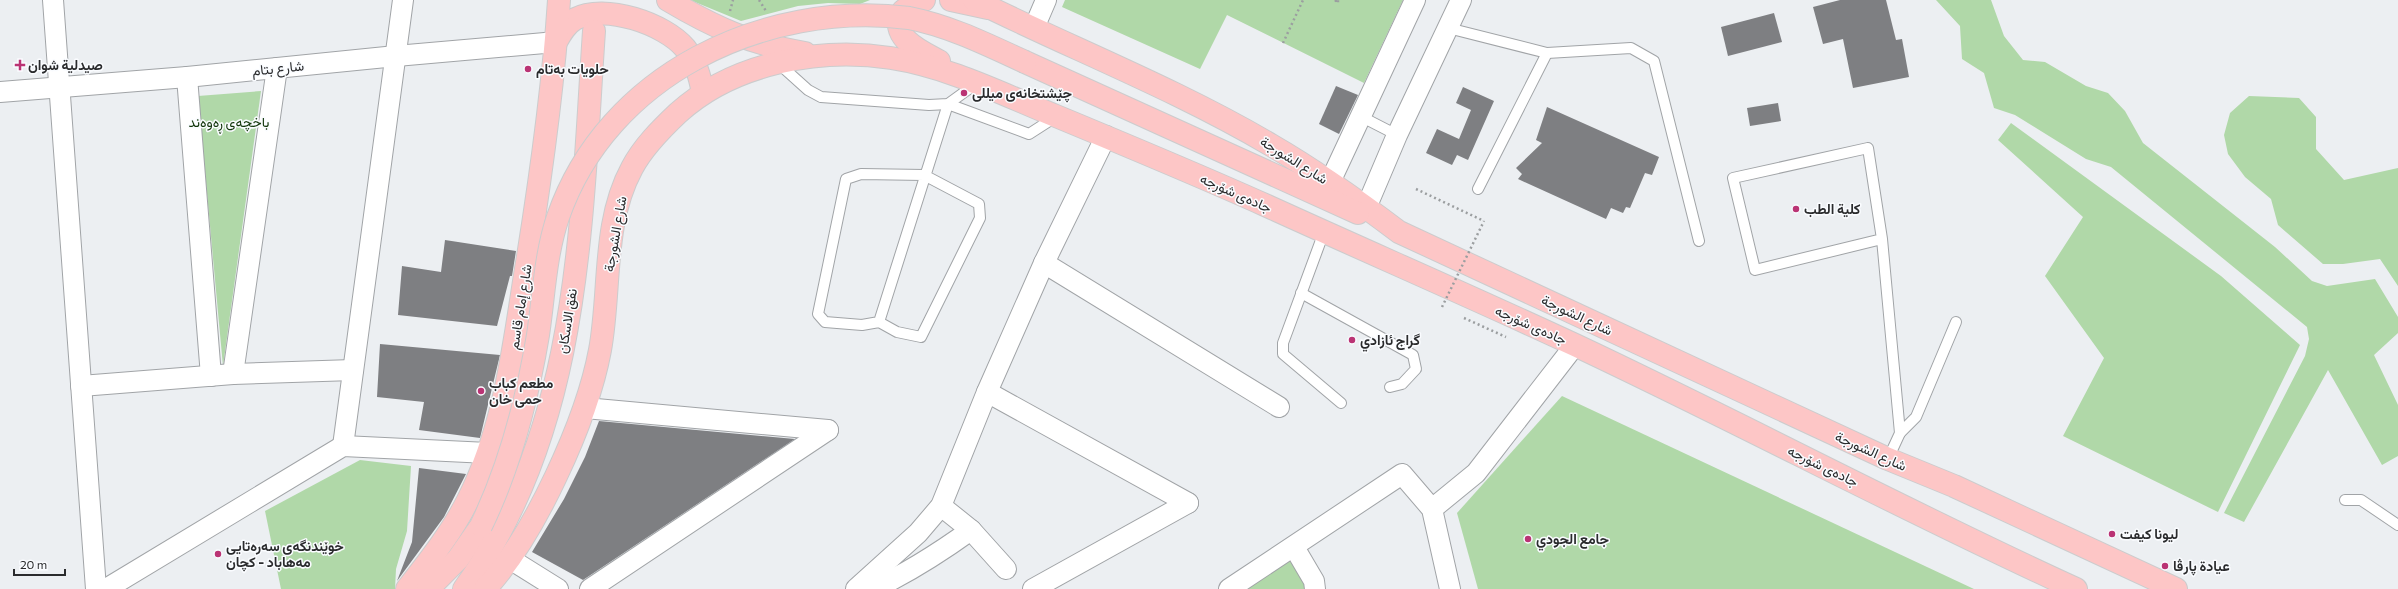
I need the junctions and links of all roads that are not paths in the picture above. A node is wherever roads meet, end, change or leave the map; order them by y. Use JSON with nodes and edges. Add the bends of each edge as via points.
{"nodes":[{"id":1,"x":53,"y":0,"type":"edge"},
{"id":2,"x":403,"y":0,"type":"edge"},
{"id":3,"x":559,"y":0,"type":"edge"},
{"id":4,"x":668,"y":0,"type":"edge"},
{"id":5,"x":924,"y":0,"type":"edge"},
{"id":6,"x":950,"y":0,"type":"edge"},
{"id":7,"x":1046,"y":0,"type":"edge"},
{"id":8,"x":1415,"y":0,"type":"edge"},
{"id":9,"x":1461,"y":0,"type":"edge"},
{"id":10,"x":989,"y":5,"type":"edge"},
{"id":11,"x":1034,"y":28,"type":"junction"},
{"id":12,"x":1448,"y":28,"type":"junction"},
{"id":13,"x":594,"y":31,"type":"dead end"},
{"id":14,"x":556,"y":42,"type":"junction"},
{"id":15,"x":1547,"y":53,"type":"junction"},
{"id":16,"x":396,"y":56,"type":"junction"},
{"id":17,"x":824,"y":57,"type":"junction"},
{"id":18,"x":778,"y":63,"type":"junction"},
{"id":19,"x":277,"y":68,"type":"junction"},
{"id":20,"x":187,"y":77,"type":"junction"},
{"id":21,"x":977,"y":83,"type":"junction"},
{"id":22,"x":59,"y":86,"type":"junction"},
{"id":23,"x":0,"y":92,"type":"edge"},
{"id":24,"x":703,"y":93,"type":"junction"},
{"id":25,"x":948,"y":104,"type":"junction"},
{"id":26,"x":1057,"y":116,"type":"junction"},
{"id":27,"x":1362,"y":116,"type":"junction"},
{"id":28,"x":1397,"y":135,"type":"junction"},
{"id":29,"x":1106,"y":136,"type":"junction"},
{"id":30,"x":924,"y":175,"type":"junction"},
{"id":31,"x":1330,"y":182,"type":"junction"},
{"id":32,"x":1478,"y":189,"type":"dead end"},
{"id":33,"x":1366,"y":208,"type":"junction"},
{"id":34,"x":1324,"y":232,"type":"junction"},
{"id":35,"x":1399,"y":232,"type":"junction"},
{"id":36,"x":1882,"y":239,"type":"junction"},
{"id":37,"x":1699,"y":241,"type":"dead end"},
{"id":38,"x":1044,"y":263,"type":"junction"},
{"id":39,"x":1302,"y":294,"type":"junction"},
{"id":40,"x":879,"y":322,"type":"junction"},
{"id":41,"x":1956,"y":322,"type":"dead end"},
{"id":42,"x":1576,"y":345,"type":"junction"},
{"id":43,"x":353,"y":370,"type":"junction"},
{"id":44,"x":233,"y":374,"type":"junction"},
{"id":45,"x":211,"y":376,"type":"junction"},
{"id":46,"x":81,"y":386,"type":"junction"},
{"id":47,"x":1390,"y":388,"type":"dead end"},
{"id":48,"x":987,"y":392,"type":"junction"},
{"id":49,"x":1341,"y":403,"type":"dead end"},
{"id":50,"x":1279,"y":407,"type":"dead end"},
{"id":51,"x":585,"y":408,"type":"junction"},
{"id":52,"x":1900,"y":433,"type":"junction"},
{"id":53,"x":343,"y":446,"type":"junction"},
{"id":54,"x":488,"y":453,"type":"junction"},
{"id":55,"x":1888,"y":459,"type":"junction"},
{"id":56,"x":2345,"y":500,"type":"dead end"},
{"id":57,"x":941,"y":506,"type":"junction"},
{"id":58,"x":1432,"y":509,"type":"junction"},
{"id":59,"x":2398,"y":525,"type":"edge"},
{"id":60,"x":971,"y":530,"type":"junction"},
{"id":61,"x":1294,"y":548,"type":"junction"},
{"id":62,"x":510,"y":559,"type":"junction"},
{"id":63,"x":1006,"y":569,"type":"dead end"},
{"id":64,"x":2051,"y":584,"type":"edge"},
{"id":65,"x":96,"y":589,"type":"edge"},
{"id":66,"x":106,"y":589,"type":"edge"},
{"id":67,"x":407,"y":589,"type":"edge"},
{"id":68,"x":428,"y":589,"type":"edge"},
{"id":69,"x":464,"y":589,"type":"edge"},
{"id":70,"x":485,"y":589,"type":"edge"},
{"id":71,"x":558,"y":589,"type":"edge"},
{"id":72,"x":590,"y":589,"type":"edge"},
{"id":73,"x":856,"y":589,"type":"edge"},
{"id":74,"x":873,"y":589,"type":"edge"},
{"id":75,"x":1033,"y":589,"type":"edge"},
{"id":76,"x":1229,"y":589,"type":"edge"},
{"id":77,"x":1315,"y":589,"type":"edge"},
{"id":78,"x":1450,"y":589,"type":"edge"},
{"id":79,"x":2076,"y":589,"type":"edge"},
{"id":80,"x":2176,"y":589,"type":"edge"}],
"edges":[{"from":1,"to":22,"type":"street"},
{"from":2,"to":16,"type":"street"},
{"from":3,"to":14,"type":"main road","name":"شارع إمام قاسم"},
{"from":4,"to":17,"type":"main road","via":[[742,38],[778,49]]},
{"from":5,"to":21,"type":"main road","via":[[907,7],[901,14],[900,27],[904,39]]},
{"from":6,"to":10,"type":"main road","name":"شارع الشورجة"},
{"from":7,"to":11,"type":"street"},
{"from":8,"to":27,"type":"street"},
{"from":9,"to":12,"type":"street"},
{"from":10,"to":11,"type":"main road","name":"شارع الشورجة"},
{"from":11,"to":31,"type":"main road","name":"شارع الشورجة","via":[[1211,113],[1271,145]]},
{"from":12,"to":15,"type":"lane"},
{"from":12,"to":28,"type":"street"},
{"from":13,"to":69,"type":"main road","name":"نفق الاسكان","via":[[576,268],[558,376],[542,433],[521,490],[496,542]]},
{"from":14,"to":16,"type":"street","name":"شارع بتام"},
{"from":14,"to":24,"type":"main road","via":[[570,23],[584,16],[613,15],[645,23],[666,32],[685,48],[695,65]]},
{"from":14,"to":54,"type":"main road","name":"شارع إمام قاسم","via":[[544,154],[515,340],[504,403]]},
{"from":15,"to":32,"type":"lane"},
{"from":15,"to":37,"type":"lane","via":[[1631,48],[1654,62]]},
{"from":16,"to":19,"type":"street","name":"شارع بتام"},
{"from":16,"to":43,"type":"street"},
{"from":17,"to":18,"type":"main road","name":"شارع الشورجة"},
{"from":17,"to":21,"type":"main road","name":"شارع الشورجة","via":[[858,55],[897,59],[941,70]]},
{"from":18,"to":24,"type":"main road","name":"شارع الشورجة","via":[[743,74]]},
{"from":18,"to":25,"type":"lane","via":[[808,90],[821,97],[929,105]]},
{"from":19,"to":20,"type":"street","name":"شارع بتام"},
{"from":19,"to":44,"type":"street"},
{"from":20,"to":22,"type":"street","name":"شارع بتام"},
{"from":20,"to":45,"type":"street"},
{"from":21,"to":25,"type":"lane"},
{"from":21,"to":26,"type":"main road","name":"جادەی شۆرجە"},
{"from":22,"to":23,"type":"street","name":"شارع بتام"},
{"from":22,"to":46,"type":"street"},
{"from":24,"to":51,"type":"main road","name":"شارع الشورجة","via":[[677,114],[643,151],[623,187],[610,250],[600,349]]},
{"from":25,"to":26,"type":"lane","via":[[1029,134]]},
{"from":25,"to":30,"type":"lane"},
{"from":26,"to":29,"type":"main road","name":"جادەی شۆرجە"},
{"from":27,"to":28,"type":"lane"},
{"from":27,"to":31,"type":"street"},
{"from":28,"to":33,"type":"street"},
{"from":29,"to":34,"type":"main road","name":"جادەی شۆرجە"},
{"from":29,"to":38,"type":"street"},
{"from":30,"to":40,"type":"lane"},
{"from":30,"to":40,"type":"lane","via":[[979,204],[980,218],[921,337],[897,332]]},
{"from":30,"to":40,"type":"lane","via":[[861,174],[846,179],[818,314],[824,322],[862,325]]},
{"from":31,"to":33,"type":"main road","name":"شارع الشورجة"},
{"from":33,"to":35,"type":"main road","name":"شارع الشورجة"},
{"from":34,"to":39,"type":"lane"},
{"from":34,"to":42,"type":"main road","name":"جادەی شۆرجە"},
{"from":35,"to":55,"type":"main road","name":"شارع الشورجة"},
{"from":35,"to":68,"type":"main road","bridge":true,"via":[[964,35],[910,18],[858,12],[825,12],[777,21],[729,38],[693,56],[646,89],[620,114],[577,176],[559,215],[546,262],[537,337],[524,403],[504,471],[481,526],[458,559]]},
{"from":36,"to":36,"type":"lane","via":[[1868,148],[1733,178],[1755,270]]},
{"from":36,"to":52,"type":"lane"},
{"from":38,"to":48,"type":"street"},
{"from":38,"to":50,"type":"street"},
{"from":39,"to":47,"type":"lane","via":[[1413,355],[1416,369],[1402,384]]},
{"from":39,"to":49,"type":"lane","via":[[1284,343],[1283,354]]},
{"from":41,"to":52,"type":"lane","via":[[1916,417]]},
{"from":42,"to":58,"type":"street","via":[[1476,473]]},
{"from":42,"to":64,"type":"main road","name":"جادەی شۆرجە"},
{"from":43,"to":44,"type":"street"},
{"from":43,"to":53,"type":"street"},
{"from":44,"to":45,"type":"street"},
{"from":45,"to":46,"type":"street"},
{"from":46,"to":65,"type":"street"},
{"from":48,"to":57,"type":"street"},
{"from":48,"to":75,"type":"street","via":[[1188,503]]},
{"from":51,"to":62,"type":"main road","name":"شارع الشورجة","via":[[546,495]]},
{"from":51,"to":72,"type":"street","via":[[828,430]]},
{"from":52,"to":55,"type":"lane"},
{"from":53,"to":54,"type":"street"},
{"from":53,"to":66,"type":"street"},
{"from":54,"to":67,"type":"main road","name":"شارع إمام قاسم","via":[[458,519]]},
{"from":55,"to":80,"type":"main road","name":"شارع الشورجة","via":[[1954,486]]},
{"from":56,"to":59,"type":"lane","via":[[2361,500]]},
{"from":57,"to":60,"type":"street"},
{"from":57,"to":73,"type":"street","via":[[918,533]]},
{"from":58,"to":61,"type":"street","via":[[1402,474]]},
{"from":58,"to":78,"type":"street"},
{"from":60,"to":63,"type":"street"},
{"from":60,"to":74,"type":"street","via":[[938,554]]},
{"from":61,"to":76,"type":"street"},
{"from":61,"to":77,"type":"street","via":[[1314,581]]},
{"from":62,"to":70,"type":"main road","name":"شارع الشورجة"},
{"from":62,"to":71,"type":"street"},
{"from":64,"to":79,"type":"main road","name":"جادەی شۆرجە"}]}
